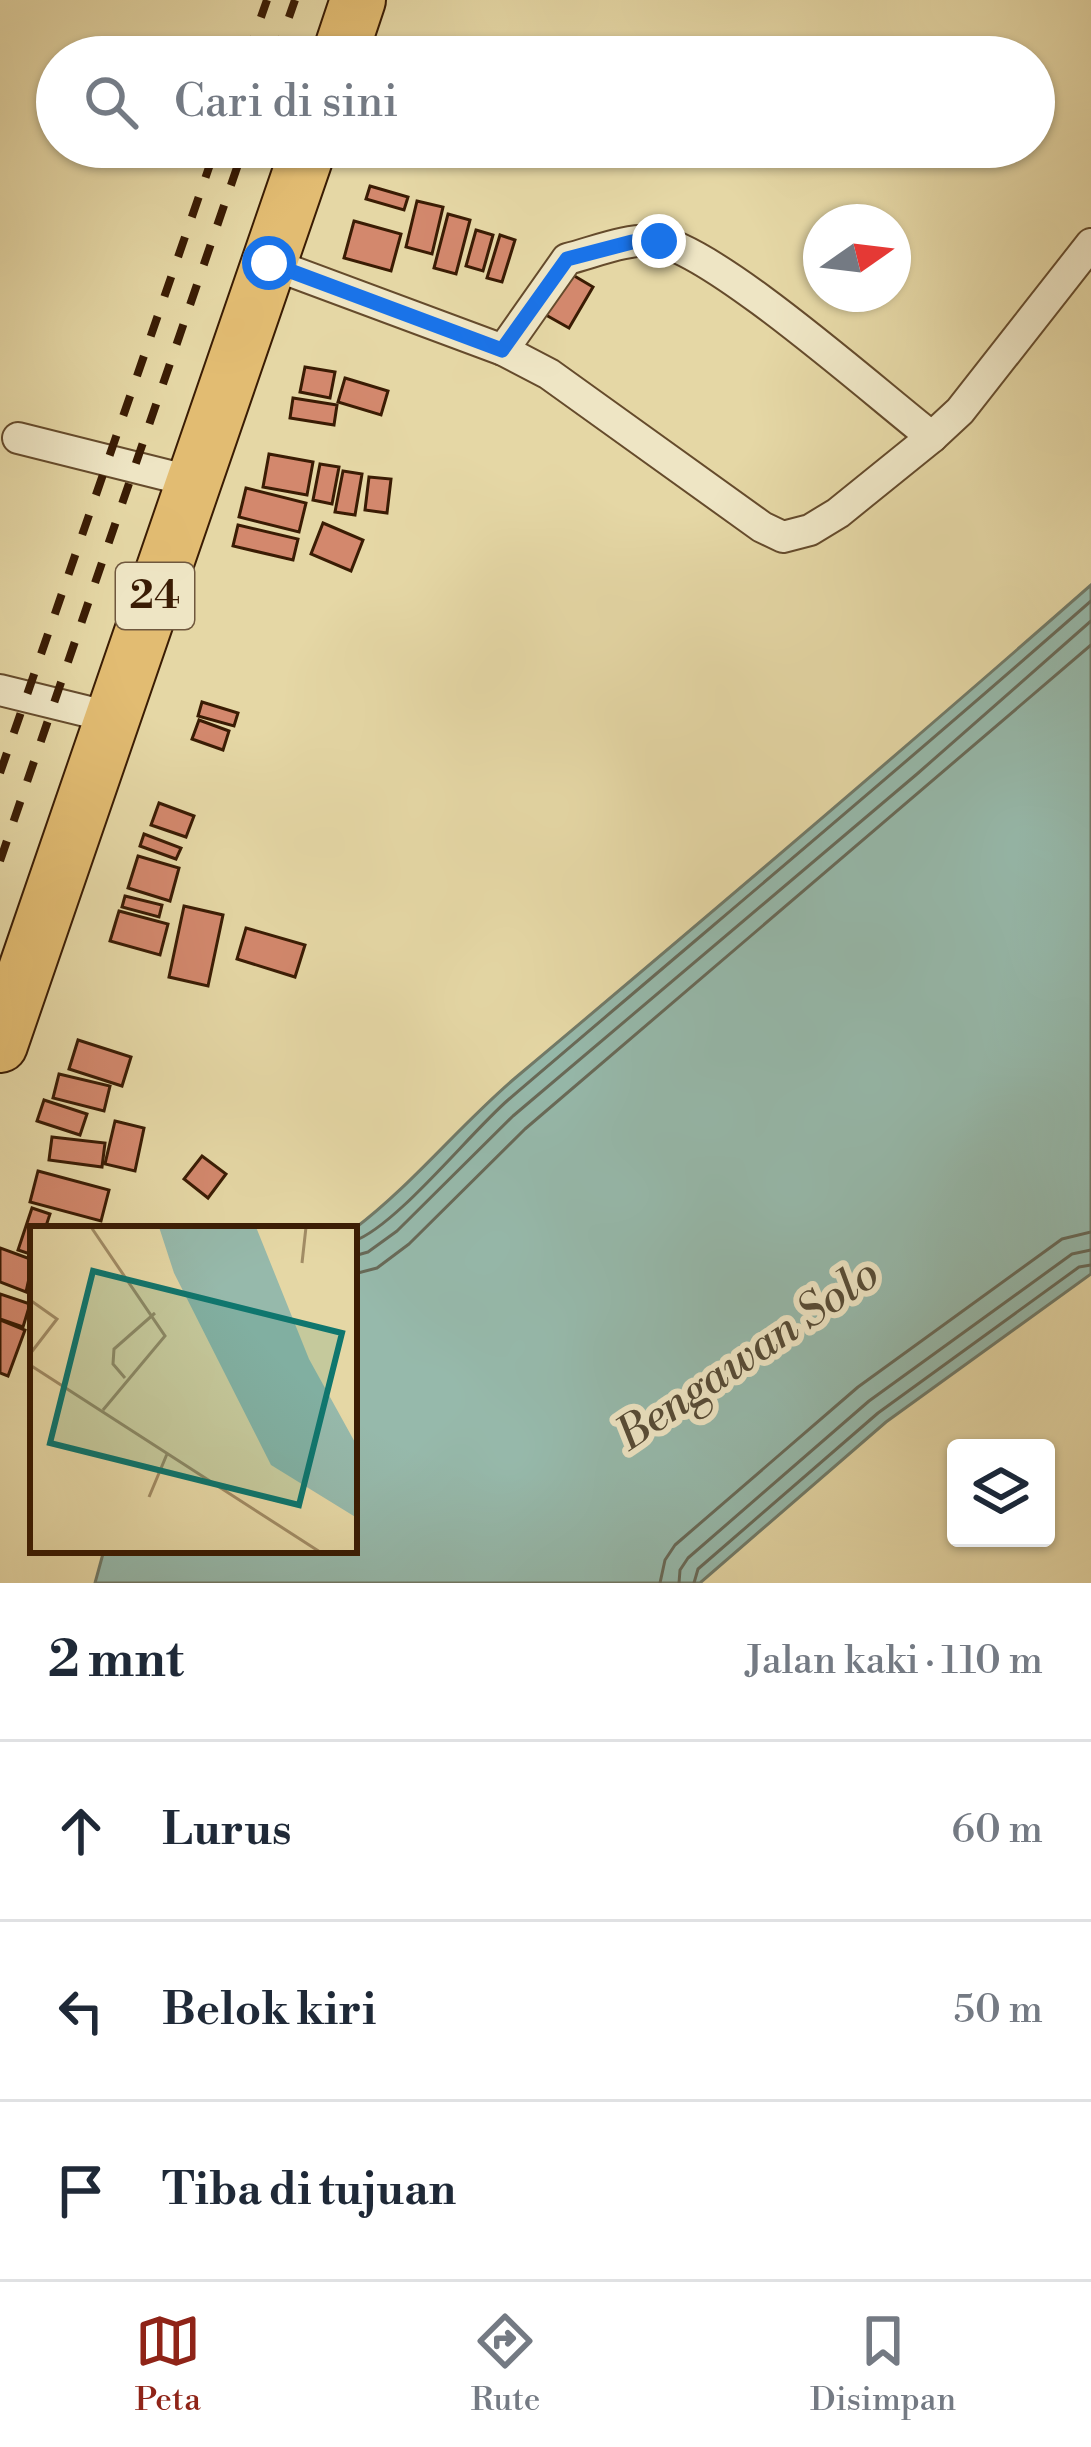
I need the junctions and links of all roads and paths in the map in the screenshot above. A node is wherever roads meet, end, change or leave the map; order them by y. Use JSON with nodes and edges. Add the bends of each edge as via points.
{"nodes":[{"id":1,"x":358,"y":0,"type":"edge"},
{"id":2,"x":346,"y":36,"type":"edge"},
{"id":3,"x":302,"y":168,"type":"edge"},
{"id":4,"x":1091,"y":244,"type":"edge"},
{"id":5,"x":269,"y":263,"type":"junction"},
{"id":6,"x":502,"y":350,"type":"junction"},
{"id":7,"x":932,"y":437,"type":"junction"},
{"id":8,"x":18,"y":438,"type":"dead end"},
{"id":9,"x":194,"y":482,"type":"junction"},
{"id":10,"x":0,"y":690,"type":"edge"},
{"id":11,"x":114,"y":718,"type":"junction"},
{"id":12,"x":0,"y":1046,"type":"edge"}],
"edges":[{"from":1,"to":2,"type":"highway"},
{"from":3,"to":5,"type":"highway","number":"24"},
{"from":4,"to":7,"type":"street"},
{"from":5,"to":6,"type":"street"},
{"from":5,"to":9,"type":"highway","number":"24"},
{"from":6,"to":7,"type":"street","via":[[550,374],[783,537],[838,513]]},
{"from":6,"to":7,"type":"street","via":[[567,259],[659,241],[722,272]]},
{"from":8,"to":9,"type":"street"},
{"from":9,"to":11,"type":"highway","number":"24"},
{"from":10,"to":11,"type":"street"},
{"from":11,"to":12,"type":"highway","number":"24"}]}
